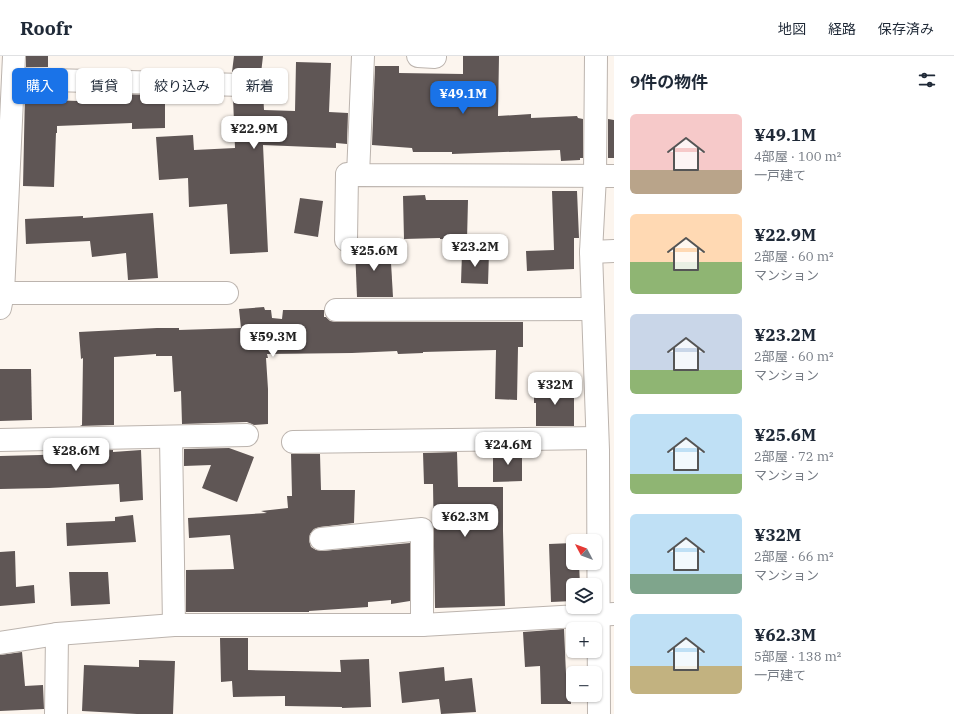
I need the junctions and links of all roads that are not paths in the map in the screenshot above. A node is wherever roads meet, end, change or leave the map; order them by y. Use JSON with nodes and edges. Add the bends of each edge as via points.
{"nodes":[{"id":1,"x":14,"y":56,"type":"edge"},
{"id":2,"x":363,"y":56,"type":"edge"},
{"id":3,"x":596,"y":56,"type":"edge"},
{"id":4,"x":13,"y":68,"type":"edge"},
{"id":5,"x":68,"y":80,"type":"edge"},
{"id":6,"x":232,"y":84,"type":"edge"},
{"id":7,"x":605,"y":91,"type":"edge"},
{"id":8,"x":12,"y":97,"type":"edge"},
{"id":9,"x":358,"y":175,"type":"junction"},
{"id":10,"x":605,"y":176,"type":"edge"},
{"id":11,"x":346,"y":240,"type":"dead end"},
{"id":12,"x":614,"y":251,"type":"edge"},
{"id":13,"x":591,"y":252,"type":"junction"},
{"id":14,"x":227,"y":293,"type":"dead end"},
{"id":15,"x":1,"y":298,"type":"edge"},
{"id":16,"x":592,"y":309,"type":"junction"},
{"id":17,"x":336,"y":310,"type":"dead end"},
{"id":18,"x":247,"y":435,"type":"dead end"},
{"id":19,"x":171,"y":437,"type":"junction"},
{"id":20,"x":0,"y":440,"type":"edge"},
{"id":21,"x":293,"y":442,"type":"dead end"},
{"id":22,"x":603,"y":446,"type":"edge"},
{"id":23,"x":322,"y":539,"type":"dead end"},
{"id":24,"x":606,"y":614,"type":"edge"},
{"id":25,"x":174,"y":625,"type":"junction"},
{"id":26,"x":422,"y":625,"type":"junction"},
{"id":27,"x":57,"y":634,"type":"junction"},
{"id":28,"x":0,"y":643,"type":"edge"},
{"id":29,"x":56,"y":714,"type":"edge"},
{"id":30,"x":599,"y":714,"type":"edge"}],
"edges":[{"from":1,"to":4,"type":"street"},
{"from":2,"to":9,"type":"street"},
{"from":3,"to":7,"type":"street"},
{"from":5,"to":6,"type":"street"},
{"from":7,"to":10,"type":"street"},
{"from":8,"to":15,"type":"street"},
{"from":9,"to":10,"type":"street"},
{"from":9,"to":11,"type":"street","via":[[347,174]]},
{"from":10,"to":13,"type":"street"},
{"from":12,"to":13,"type":"street"},
{"from":13,"to":16,"type":"street"},
{"from":14,"to":15,"type":"street"},
{"from":16,"to":17,"type":"street"},
{"from":16,"to":22,"type":"street"},
{"from":18,"to":19,"type":"street"},
{"from":19,"to":20,"type":"street"},
{"from":19,"to":25,"type":"street"},
{"from":21,"to":22,"type":"street"},
{"from":22,"to":24,"type":"street"},
{"from":23,"to":26,"type":"street","via":[[422,529]]},
{"from":24,"to":26,"type":"street"},
{"from":24,"to":30,"type":"street"},
{"from":25,"to":26,"type":"street"},
{"from":25,"to":27,"type":"street"},
{"from":27,"to":28,"type":"street"},
{"from":27,"to":29,"type":"street"}]}
